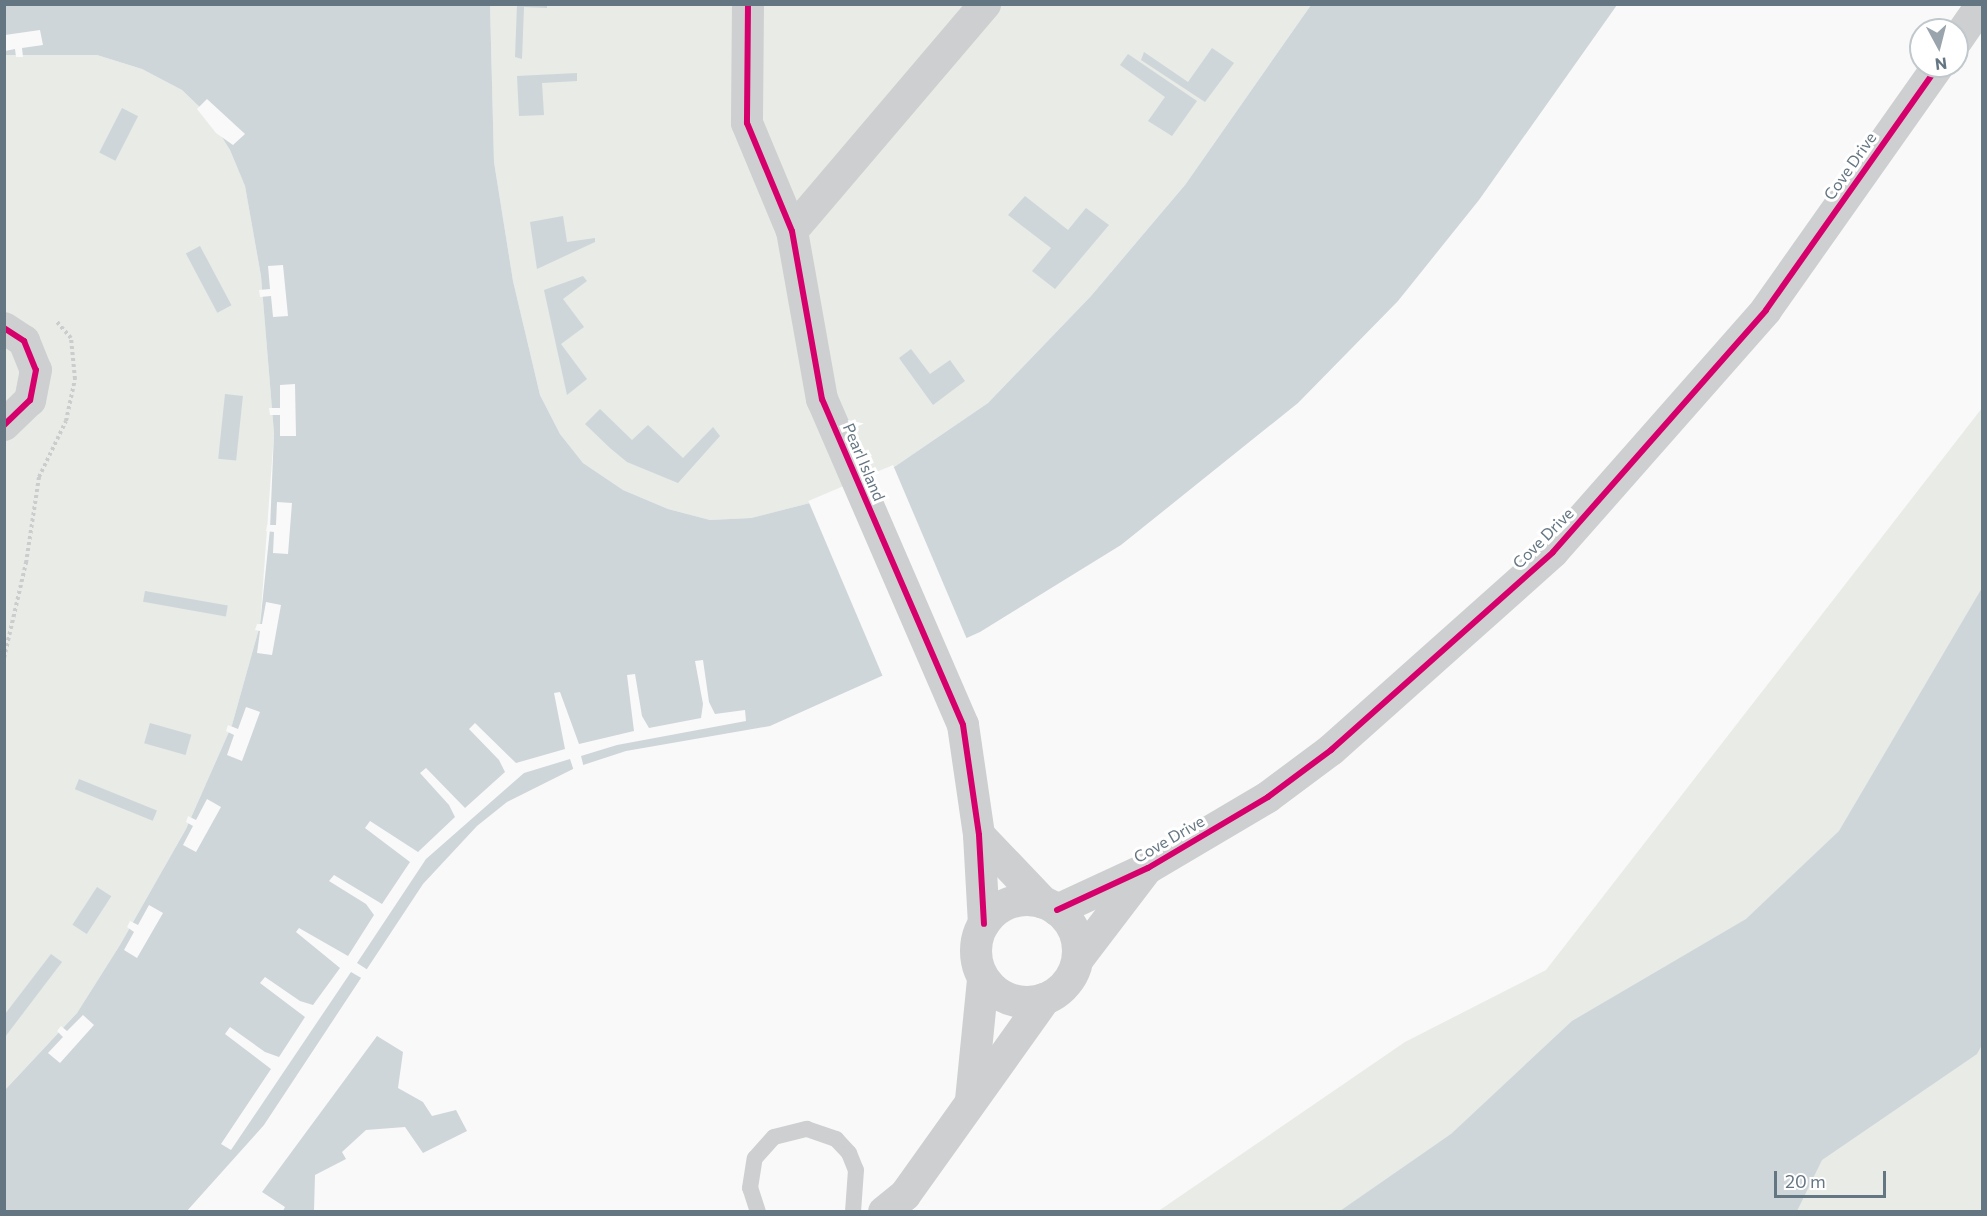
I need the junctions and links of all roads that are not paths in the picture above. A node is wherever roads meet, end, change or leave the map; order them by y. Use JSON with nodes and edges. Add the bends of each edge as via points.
{"nodes":[{"id":1,"x":748,"y":4,"type":"edge"},
{"id":2,"x":984,"y":4,"type":"edge"},
{"id":3,"x":1982,"y":4,"type":"edge"},
{"id":4,"x":1969,"y":23,"type":"edge"},
{"id":5,"x":1930,"y":78,"type":"edge"},
{"id":6,"x":792,"y":231,"type":"junction"},
{"id":7,"x":4,"y":328,"type":"edge"},
{"id":8,"x":4,"y":425,"type":"edge"},
{"id":9,"x":979,"y":835,"type":"junction"},
{"id":10,"x":1148,"y":868,"type":"junction"},
{"id":11,"x":1051,"y":906,"type":"junction"},
{"id":12,"x":984,"y":924,"type":"junction"},
{"id":13,"x":1078,"y":959,"type":"junction"},
{"id":14,"x":983,"y":979,"type":"junction"},
{"id":15,"x":1045,"y":999,"type":"junction"},
{"id":16,"x":970,"y":1101,"type":"junction"},
{"id":17,"x":758,"y":1212,"type":"edge"},
{"id":18,"x":853,"y":1212,"type":"edge"},
{"id":19,"x":884,"y":1212,"type":"edge"}],
"edges":[{"from":1,"to":6,"type":"street","name":"Pearl Island","via":[[747,123]]},
{"from":2,"to":6,"type":"street"},
{"from":3,"to":4,"type":"street"},
{"from":5,"to":10,"type":"street","name":"Cove Drive","via":[[1766,310],[1552,552],[1332,750],[1268,797]]},
{"from":6,"to":9,"type":"street","name":"Pearl Island","via":[[822,399],[963,725]]},
{"from":7,"to":8,"type":"street","via":[[24,340],[36,370],[30,400]]},
{"from":9,"to":11,"type":"street"},
{"from":9,"to":12,"type":"street","name":"Pearl Island"},
{"from":10,"to":11,"type":"street","name":"Cove Drive"},
{"from":10,"to":13,"type":"street","name":"Cove Drive"},
{"from":11,"to":12,"type":"street","via":[[1010,903],[995,911]]},
{"from":11,"to":13,"type":"street","via":[[1070,923]]},
{"from":12,"to":14,"type":"street","via":[[976,941],[976,961]]},
{"from":13,"to":15,"type":"street","via":[[1061,990]]},
{"from":14,"to":15,"type":"street","via":[[1011,1000]]},
{"from":14,"to":16,"type":"street"},
{"from":15,"to":16,"type":"street"},
{"from":16,"to":19,"type":"street","via":[[905,1195]]},
{"from":17,"to":18,"type":"lane","via":[[750,1188],[755,1158],[774,1137],[807,1129],[836,1139],[849,1153],[856,1170]]}]}
